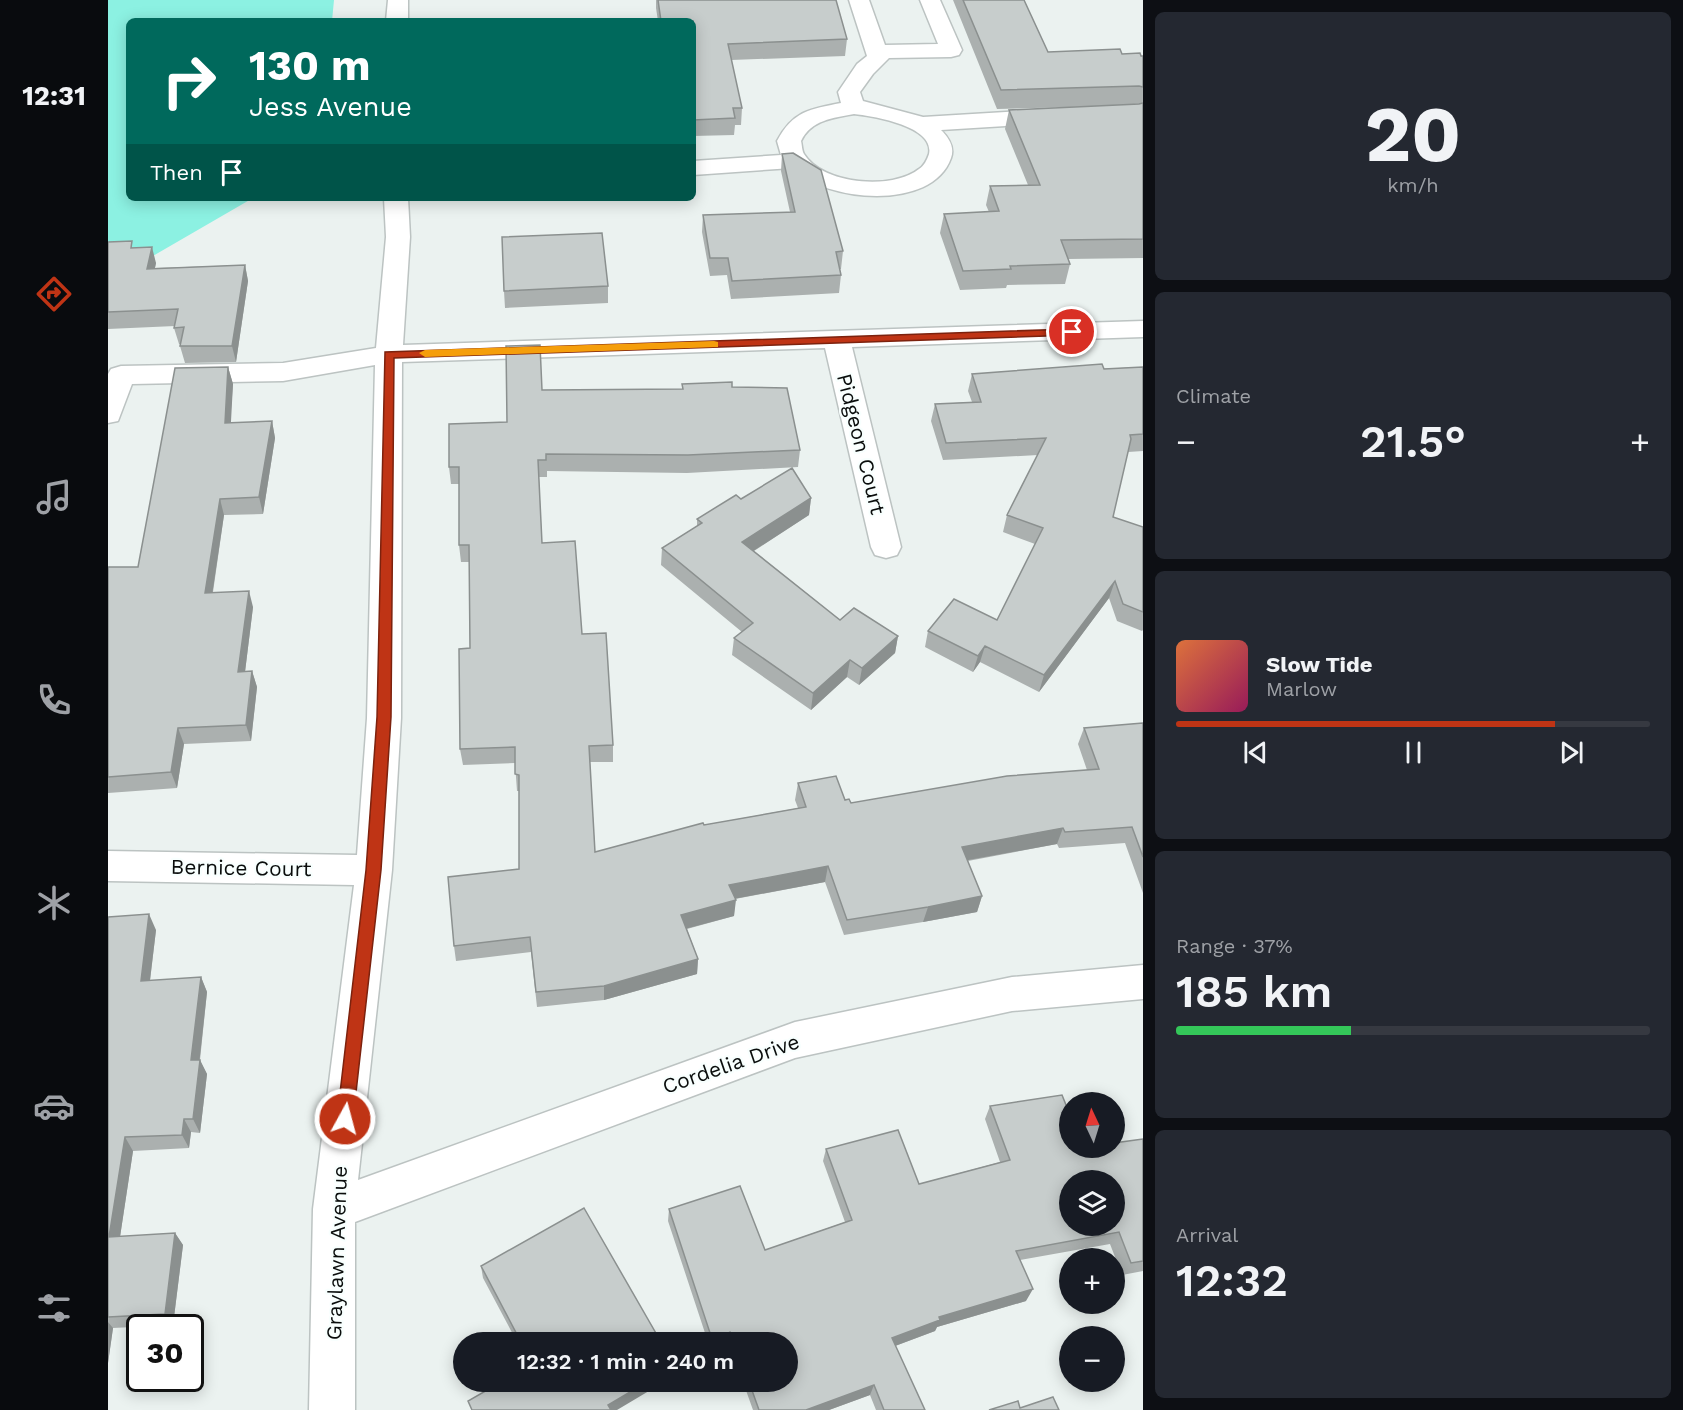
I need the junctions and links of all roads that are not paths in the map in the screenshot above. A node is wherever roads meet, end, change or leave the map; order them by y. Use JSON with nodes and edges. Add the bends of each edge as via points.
{"nodes":[{"id":1,"x":398,"y":0,"type":"edge"},
{"id":2,"x":859,"y":0,"type":"edge"},
{"id":3,"x":930,"y":0,"type":"edge"},
{"id":4,"x":398,"y":18,"type":"edge"},
{"id":5,"x":876,"y":52,"type":"junction"},
{"id":6,"x":854,"y":108,"type":"junction"},
{"id":7,"x":1077,"y":116,"type":"edge"},
{"id":8,"x":920,"y":124,"type":"junction"},
{"id":9,"x":794,"y":161,"type":"junction"},
{"id":10,"x":696,"y":168,"type":"edge"},
{"id":11,"x":396,"y":201,"type":"edge"},
{"id":12,"x":1143,"y":329,"type":"edge"},
{"id":13,"x":837,"y":341,"type":"junction"},
{"id":14,"x":389,"y":354,"type":"junction"},
{"id":15,"x":108,"y":414,"type":"edge"},
{"id":16,"x":886,"y":547,"type":"dead end"},
{"id":17,"x":108,"y":866,"type":"edge"},
{"id":18,"x":374,"y":870,"type":"junction"},
{"id":19,"x":1143,"y":982,"type":"edge"},
{"id":20,"x":334,"y":1209,"type":"junction"},
{"id":21,"x":332,"y":1410,"type":"edge"}],
"edges":[{"from":1,"to":4,"type":"street"},
{"from":2,"to":5,"type":"street"},
{"from":3,"to":5,"type":"street","via":[[951,50]]},
{"from":5,"to":6,"type":"street","via":[[878,58],[849,92]]},
{"from":6,"to":8,"type":"street","via":[[890,111]]},
{"from":6,"to":9,"type":"street","via":[[819,113],[800,125],[789,139]]},
{"from":7,"to":8,"type":"street"},
{"from":8,"to":9,"type":"street","via":[[938,142],[937,164],[929,174],[898,188],[837,186],[812,175]]},
{"from":9,"to":10,"type":"street"},
{"from":11,"to":14,"type":"street","name":"Graylawn Avenue","via":[[398,237]]},
{"from":12,"to":13,"type":"street"},
{"from":13,"to":14,"type":"street"},
{"from":13,"to":16,"type":"street","name":"Pidgeon Court"},
{"from":14,"to":15,"type":"street","via":[[283,372],[121,375]]},
{"from":14,"to":18,"type":"street","name":"Graylawn Avenue","via":[[384,717]]},
{"from":17,"to":18,"type":"street","name":"Bernice Court"},
{"from":18,"to":20,"type":"street","name":"Graylawn Avenue"},
{"from":19,"to":20,"type":"street","name":"Cordelia Drive","via":[[1012,994],[795,1040]]},
{"from":20,"to":21,"type":"street","name":"Graylawn Avenue"}]}
